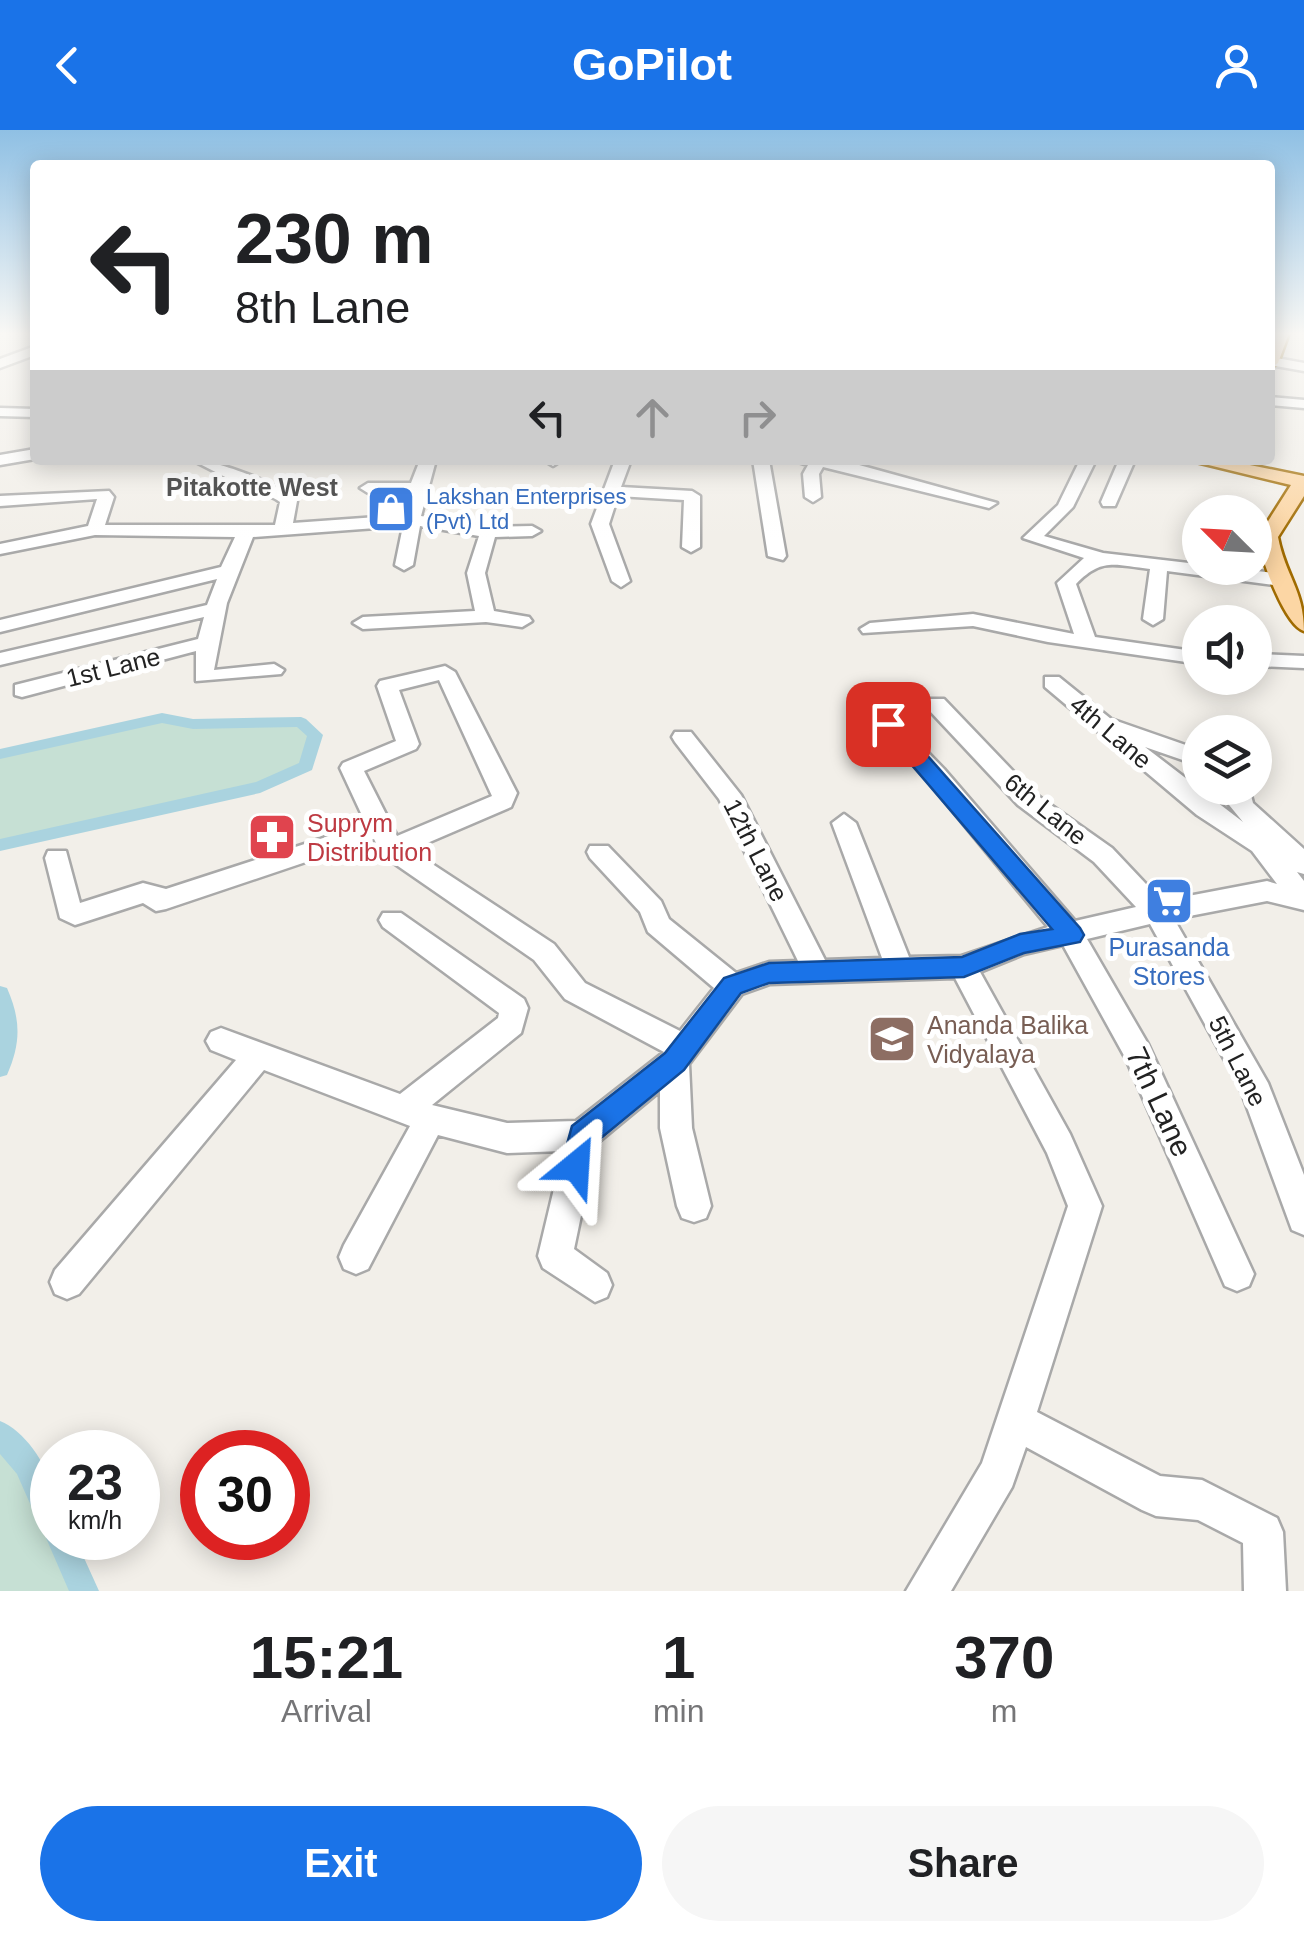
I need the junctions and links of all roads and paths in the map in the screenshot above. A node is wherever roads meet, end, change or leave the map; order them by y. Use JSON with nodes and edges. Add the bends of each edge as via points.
{"nodes":[{"id":1,"x":0,"y":412,"type":"edge"},
{"id":2,"x":30,"y":413,"type":"edge"},
{"id":3,"x":30,"y":455,"type":"edge"},
{"id":4,"x":0,"y":460,"type":"edge"},
{"id":5,"x":211,"y":465,"type":"edge"},
{"id":6,"x":427,"y":465,"type":"edge"},
{"id":7,"x":621,"y":465,"type":"edge"},
{"id":8,"x":763,"y":465,"type":"edge"},
{"id":9,"x":809,"y":465,"type":"edge"},
{"id":10,"x":849,"y":465,"type":"edge"},
{"id":11,"x":1086,"y":465,"type":"edge"},
{"id":12,"x":1125,"y":465,"type":"edge"},
{"id":13,"x":1257,"y":466,"type":"edge"},
{"id":14,"x":1304,"y":482,"type":"edge"},
{"id":15,"x":254,"y":485,"type":"junction"},
{"id":16,"x":368,"y":488,"type":"dead end"},
{"id":17,"x":420,"y":488,"type":"junction"},
{"id":18,"x":610,"y":491,"type":"junction"},
{"id":19,"x":218,"y":493,"type":"dead end"},
{"id":20,"x":813,"y":497,"type":"dead end"},
{"id":21,"x":0,"y":501,"type":"edge"},
{"id":22,"x":1109,"y":502,"type":"dead end"},
{"id":23,"x":989,"y":504,"type":"dead end"},
{"id":24,"x":412,"y":520,"type":"junction"},
{"id":25,"x":283,"y":528,"type":"junction"},
{"id":26,"x":94,"y":530,"type":"junction"},
{"id":27,"x":532,"y":531,"type":"dead end"},
{"id":28,"x":246,"y":532,"type":"junction"},
{"id":29,"x":488,"y":532,"type":"junction"},
{"id":30,"x":691,"y":547,"type":"dead end"},
{"id":31,"x":0,"y":549,"type":"edge"},
{"id":32,"x":777,"y":556,"type":"dead end"},
{"id":33,"x":1102,"y":558,"type":"junction"},
{"id":34,"x":404,"y":565,"type":"dead end"},
{"id":35,"x":1159,"y":566,"type":"junction"},
{"id":36,"x":228,"y":571,"type":"junction"},
{"id":37,"x":1282,"y":580,"type":"junction"},
{"id":38,"x":621,"y":581,"type":"dead end"},
{"id":39,"x":217,"y":608,"type":"junction"},
{"id":40,"x":486,"y":616,"type":"junction"},
{"id":41,"x":1153,"y":619,"type":"dead end"},
{"id":42,"x":522,"y":622,"type":"dead end"},
{"id":43,"x":363,"y":623,"type":"dead end"},
{"id":44,"x":1304,"y":624,"type":"edge"},
{"id":45,"x":0,"y":626,"type":"edge"},
{"id":46,"x":870,"y":630,"type":"dead end"},
{"id":47,"x":1086,"y":640,"type":"junction"},
{"id":48,"x":205,"y":644,"type":"junction"},
{"id":49,"x":1182,"y":655,"type":"edge"},
{"id":50,"x":0,"y":659,"type":"edge"},
{"id":51,"x":1272,"y":661,"type":"edge"},
{"id":52,"x":1304,"y":662,"type":"edge"},
{"id":53,"x":274,"y":670,"type":"dead end"},
{"id":54,"x":1052,"y":682,"type":"dead end"},
{"id":55,"x":22,"y":690,"type":"dead end"},
{"id":56,"x":864,"y":699,"type":"dead end"},
{"id":57,"x":936,"y":704,"type":"dead end"},
{"id":58,"x":1090,"y":704,"type":"dead end"},
{"id":59,"x":683,"y":736,"type":"dead end"},
{"id":60,"x":1182,"y":751,"type":"edge"},
{"id":61,"x":1241,"y":805,"type":"edge"},
{"id":62,"x":844,"y":823,"type":"dead end"},
{"id":63,"x":386,"y":838,"type":"junction"},
{"id":64,"x":600,"y":852,"type":"dead end"},
{"id":65,"x":58,"y":858,"type":"dead end"},
{"id":66,"x":1304,"y":865,"type":"edge"},
{"id":67,"x":1304,"y":900,"type":"edge"},
{"id":68,"x":1157,"y":912,"type":"junction"},
{"id":69,"x":392,"y":920,"type":"dead end"},
{"id":70,"x":1072,"y":935,"type":"junction"},
{"id":71,"x":964,"y":967,"type":"junction"},
{"id":72,"x":900,"y":969,"type":"junction"},
{"id":73,"x":817,"y":972,"type":"junction"},
{"id":74,"x":732,"y":986,"type":"junction"},
{"id":75,"x":221,"y":1040,"type":"dead end"},
{"id":76,"x":259,"y":1055,"type":"junction"},
{"id":77,"x":680,"y":1055,"type":"junction"},
{"id":78,"x":417,"y":1114,"type":"junction"},
{"id":79,"x":582,"y":1136,"type":"junction"},
{"id":80,"x":694,"y":1206,"type":"dead end"},
{"id":81,"x":1304,"y":1218,"type":"edge"},
{"id":82,"x":356,"y":1257,"type":"dead end"},
{"id":83,"x":1237,"y":1274,"type":"dead end"},
{"id":84,"x":68,"y":1282,"type":"dead end"},
{"id":85,"x":595,"y":1285,"type":"dead end"},
{"id":86,"x":1014,"y":1420,"type":"junction"},
{"id":87,"x":927,"y":1591,"type":"edge"},
{"id":88,"x":1265,"y":1591,"type":"edge"}],
"edges":[{"from":1,"to":2,"type":"street"},
{"from":3,"to":4,"type":"street"},
{"from":5,"to":15,"type":"street"},
{"from":6,"to":17,"type":"street"},
{"from":7,"to":18,"type":"street"},
{"from":8,"to":32,"type":"street"},
{"from":9,"to":20,"type":"street"},
{"from":10,"to":23,"type":"street"},
{"from":11,"to":33,"type":"street","via":[[1065,507],[1032,538]]},
{"from":12,"to":22,"type":"street"},
{"from":13,"to":14,"type":"main road"},
{"from":14,"to":37,"type":"main road","via":[[1268,536]]},
{"from":15,"to":19,"type":"street"},
{"from":15,"to":25,"type":"street","via":[[289,501]]},
{"from":16,"to":17,"type":"street"},
{"from":17,"to":24,"type":"street"},
{"from":18,"to":30,"type":"street","via":[[692,496]]},
{"from":18,"to":38,"type":"street","via":[[600,524]]},
{"from":21,"to":26,"type":"street","via":[[103,494]]},
{"from":24,"to":25,"type":"street"},
{"from":24,"to":29,"type":"street"},
{"from":24,"to":34,"type":"street"},
{"from":25,"to":28,"type":"street"},
{"from":26,"to":28,"type":"street"},
{"from":26,"to":31,"type":"street"},
{"from":27,"to":29,"type":"street"},
{"from":28,"to":36,"type":"street"},
{"from":29,"to":40,"type":"street","via":[[475,560],[474,585]]},
{"from":33,"to":35,"type":"street"},
{"from":33,"to":47,"type":"street","via":[[1066,583]]},
{"from":35,"to":37,"type":"street"},
{"from":35,"to":41,"type":"street"},
{"from":36,"to":39,"type":"street"},
{"from":36,"to":45,"type":"street"},
{"from":37,"to":44,"type":"main road"},
{"from":39,"to":48,"type":"street"},
{"from":39,"to":50,"type":"street"},
{"from":40,"to":42,"type":"street"},
{"from":40,"to":43,"type":"street"},
{"from":46,"to":47,"type":"street","via":[[973,620]]},
{"from":47,"to":49,"type":"street"},
{"from":48,"to":53,"type":"street","via":[[207,680]]},
{"from":48,"to":55,"type":"street","name":"1st Lane"},
{"from":51,"to":52,"type":"street"},
{"from":54,"to":67,"type":"street","name":"4th Lane","via":[[1205,809],[1261,845]]},
{"from":56,"to":70,"type":"street","name":"7th Lane"},
{"from":57,"to":68,"type":"street","name":"6th Lane","via":[[1026,799],[1103,854]]},
{"from":58,"to":60,"type":"street","via":[[1122,734]]},
{"from":59,"to":73,"type":"street","name":"12th Lane","via":[[730,795]]},
{"from":61,"to":66,"type":"street"},
{"from":62,"to":72,"type":"street"},
{"from":63,"to":63,"type":"street","via":[[503,801],[445,672],[387,686],[408,744],[353,764]]},
{"from":63,"to":65,"type":"street","via":[[166,899],[142,893],[75,915]]},
{"from":63,"to":77,"type":"street","via":[[544,952],[575,992]]},
{"from":64,"to":74,"type":"street","via":[[652,908],[657,926]]},
{"from":67,"to":68,"type":"street","via":[[1267,891]]},
{"from":68,"to":70,"type":"street"},
{"from":68,"to":81,"type":"street","name":"5th Lane","via":[[1253,1083]]},
{"from":69,"to":78,"type":"street","via":[[514,1008],[512,1024]]},
{"from":70,"to":71,"type":"street","via":[[1020,944]]},
{"from":70,"to":83,"type":"street","name":"7th Lane","via":[[1138,1053]]},
{"from":71,"to":72,"type":"street"},
{"from":71,"to":86,"type":"street","via":[[1059,1145],[1084,1206]]},
{"from":72,"to":73,"type":"street"},
{"from":73,"to":74,"type":"street","via":[[769,973]]},
{"from":74,"to":77,"type":"street"},
{"from":75,"to":76,"type":"street"},
{"from":76,"to":78,"type":"street"},
{"from":76,"to":84,"type":"street"},
{"from":77,"to":79,"type":"street"},
{"from":77,"to":80,"type":"street","via":[[676,1128]]},
{"from":78,"to":79,"type":"street","via":[[506,1138]]},
{"from":78,"to":82,"type":"street"},
{"from":79,"to":85,"type":"street","via":[[555,1256]]},
{"from":86,"to":87,"type":"street","via":[[998,1473]]},
{"from":86,"to":88,"type":"street","via":[[1156,1496],[1202,1500],[1263,1532]]}]}
